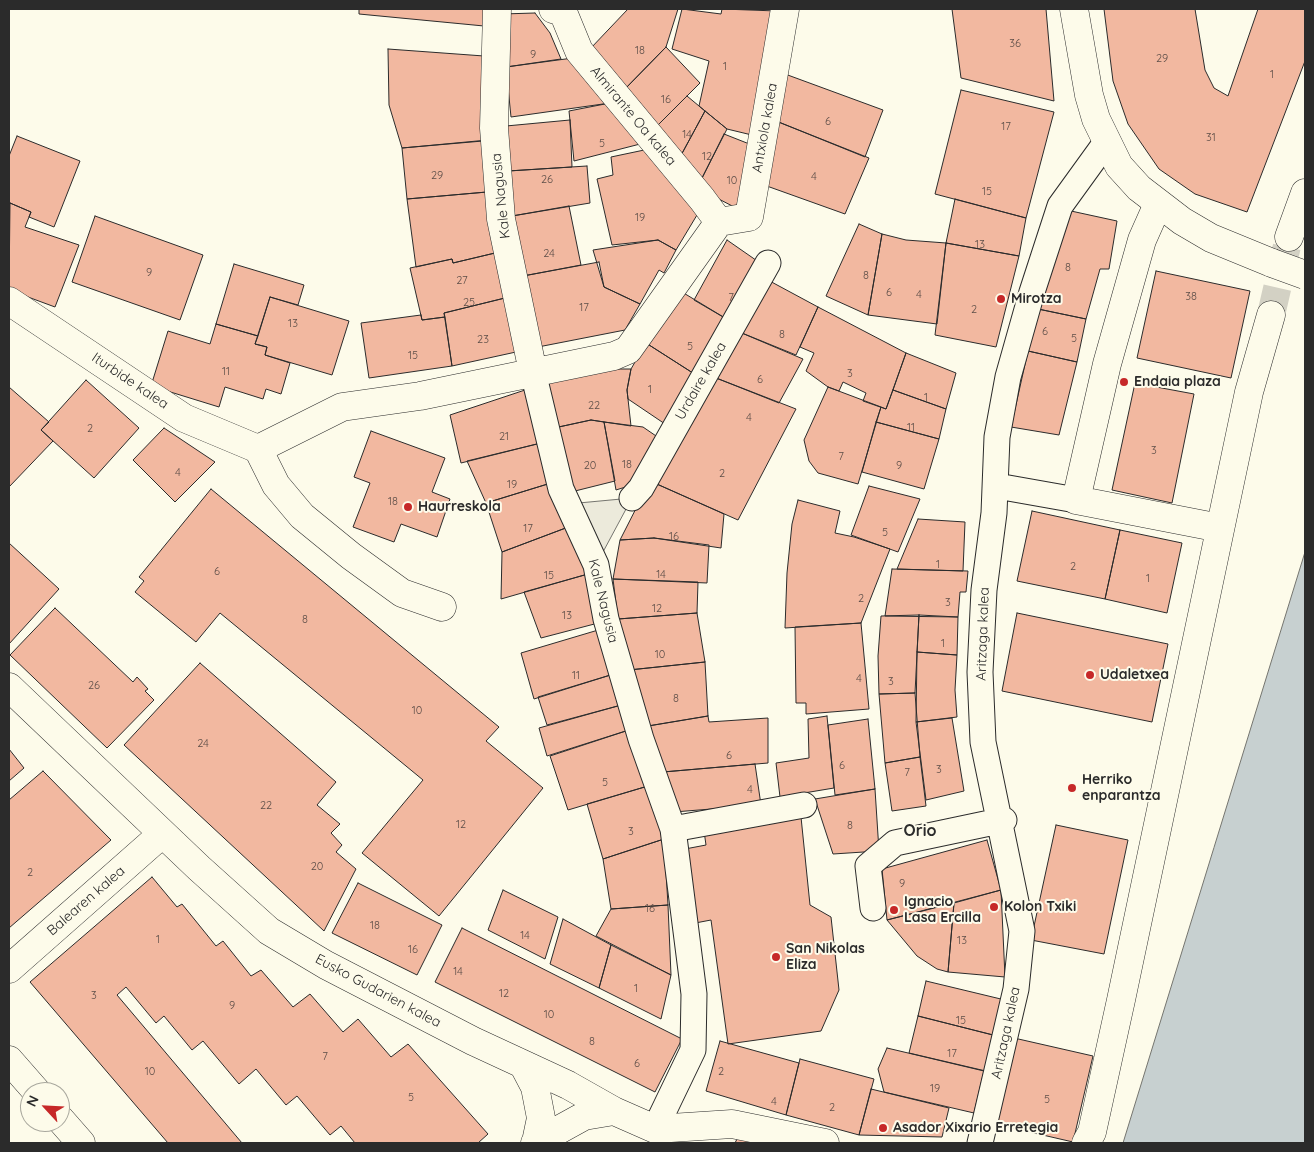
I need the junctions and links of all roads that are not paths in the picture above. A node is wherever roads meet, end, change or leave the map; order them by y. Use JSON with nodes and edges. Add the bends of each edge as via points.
{"nodes":[{"id":1,"x":497,"y":9,"type":"edge"},
{"id":2,"x":785,"y":9,"type":"edge"},
{"id":3,"x":1074,"y":9,"type":"edge"},
{"id":4,"x":561,"y":10,"type":"edge"},
{"id":5,"x":1107,"y":141,"type":"junction"},
{"id":6,"x":1305,"y":193,"type":"edge"},
{"id":7,"x":1158,"y":204,"type":"junction"},
{"id":8,"x":719,"y":222,"type":"junction"},
{"id":9,"x":1289,"y":237,"type":"tunnel mouth"},
{"id":10,"x":768,"y":263,"type":"dead end"},
{"id":11,"x":1305,"y":275,"type":"edge"},
{"id":12,"x":9,"y":301,"type":"edge"},
{"id":13,"x":1271,"y":315,"type":"tunnel mouth"},
{"id":14,"x":533,"y":372,"type":"junction"},
{"id":15,"x":258,"y":449,"type":"junction"},
{"id":16,"x":997,"y":486,"type":"junction"},
{"id":17,"x":632,"y":498,"type":"dead end"},
{"id":18,"x":1076,"y":500,"type":"junction"},
{"id":19,"x":1220,"y":528,"type":"junction"},
{"id":20,"x":442,"y":607,"type":"dead end"},
{"id":21,"x":9,"y":687,"type":"edge"},
{"id":22,"x":804,"y":805,"type":"dead end"},
{"id":23,"x":1001,"y":821,"type":"junction"},
{"id":24,"x":673,"y":830,"type":"junction"},
{"id":25,"x":162,"y":834,"type":"junction"},
{"id":26,"x":873,"y":908,"type":"dead end"},
{"id":27,"x":9,"y":969,"type":"edge"},
{"id":28,"x":9,"y":1060,"type":"edge"},
{"id":29,"x":524,"y":1066,"type":"junction"},
{"id":30,"x":28,"y":1082,"type":"edge"},
{"id":31,"x":614,"y":1111,"type":"junction"},
{"id":32,"x":70,"y":1130,"type":"edge"},
{"id":33,"x":661,"y":1136,"type":"edge"},
{"id":34,"x":81,"y":1143,"type":"edge"},
{"id":35,"x":536,"y":1143,"type":"edge"},
{"id":36,"x":825,"y":1143,"type":"edge"},
{"id":37,"x":980,"y":1143,"type":"edge"},
{"id":38,"x":1086,"y":1143,"type":"edge"}],
"edges":[{"from":1,"to":14,"type":"main road","name":"Kale Nagusia","via":[[494,128],[501,220]]},
{"from":2,"to":8,"type":"main road","name":"Antxiola kalea","via":[[749,217]]},
{"from":3,"to":5,"type":"main road","via":[[1089,95]]},
{"from":4,"to":8,"type":"main road","name":"Almirante Oa kalea","via":[[579,51]]},
{"from":5,"to":7,"type":"main road","via":[[1120,166]]},
{"from":5,"to":16,"type":"street","name":"Aritzaga kalea","via":[[1060,206],[1032,292],[1003,403],[997,437]]},
{"from":6,"to":9,"type":"main road"},
{"from":7,"to":11,"type":"main road","bridge":true,"via":[[1211,238]]},
{"from":7,"to":18,"type":"main road","via":[[1142,240],[1107,364]]},
{"from":8,"to":14,"type":"main road","via":[[628,350],[614,356]]},
{"from":10,"to":17,"type":"street","name":"Urdaire kalea","via":[[641,488]]},
{"from":12,"to":15,"type":"main road","name":"Iturbide kalea","via":[[184,418]]},
{"from":13,"to":19,"type":"main road","via":[[1249,392]]},
{"from":14,"to":15,"type":"main road","via":[[420,396],[342,407]]},
{"from":14,"to":24,"type":"street","name":"Kale Nagusia","via":[[561,489],[596,565],[606,619],[641,738]]},
{"from":15,"to":20,"type":"main road","via":[[276,485],[302,516],[402,593]]},
{"from":16,"to":18,"type":"street"},
{"from":16,"to":23,"type":"street","name":"Aritzaga kalea","via":[[984,590],[980,672],[982,742]]},
{"from":18,"to":19,"type":"main road"},
{"from":19,"to":38,"type":"main road","via":[[1092,1132]]},
{"from":21,"to":25,"type":"main road","name":"Eusko Gudarien kalea"},
{"from":22,"to":24,"type":"street"},
{"from":23,"to":26,"type":"street","via":[[895,843],[868,866]]},
{"from":23,"to":37,"type":"street","name":"Aritzaga kalea","via":[[1022,931],[1016,989]]},
{"from":24,"to":33,"type":"street","name":"Kale Nagusia","via":[[694,994],[692,1050]]},
{"from":25,"to":27,"type":"main road","name":"Balearen kalea"},
{"from":25,"to":29,"type":"main road","name":"Eusko Gudarien kalea","via":[[269,932],[326,965]]},
{"from":28,"to":30,"type":"main road"},
{"from":29,"to":31,"type":"main road","name":"Eusko Gudarien kalea","via":[[568,1085]]},
{"from":29,"to":35,"type":"main road","via":[[536,1087],[541,1118]]},
{"from":31,"to":33,"type":"main road","name":"Eusko Gudarien kalea"},
{"from":31,"to":35,"type":"main road","via":[[584,1116]]},
{"from":32,"to":34,"type":"main road"},
{"from":33,"to":36,"type":"main road","name":"Eusko Gudarien kalea","via":[[732,1124]]}]}
